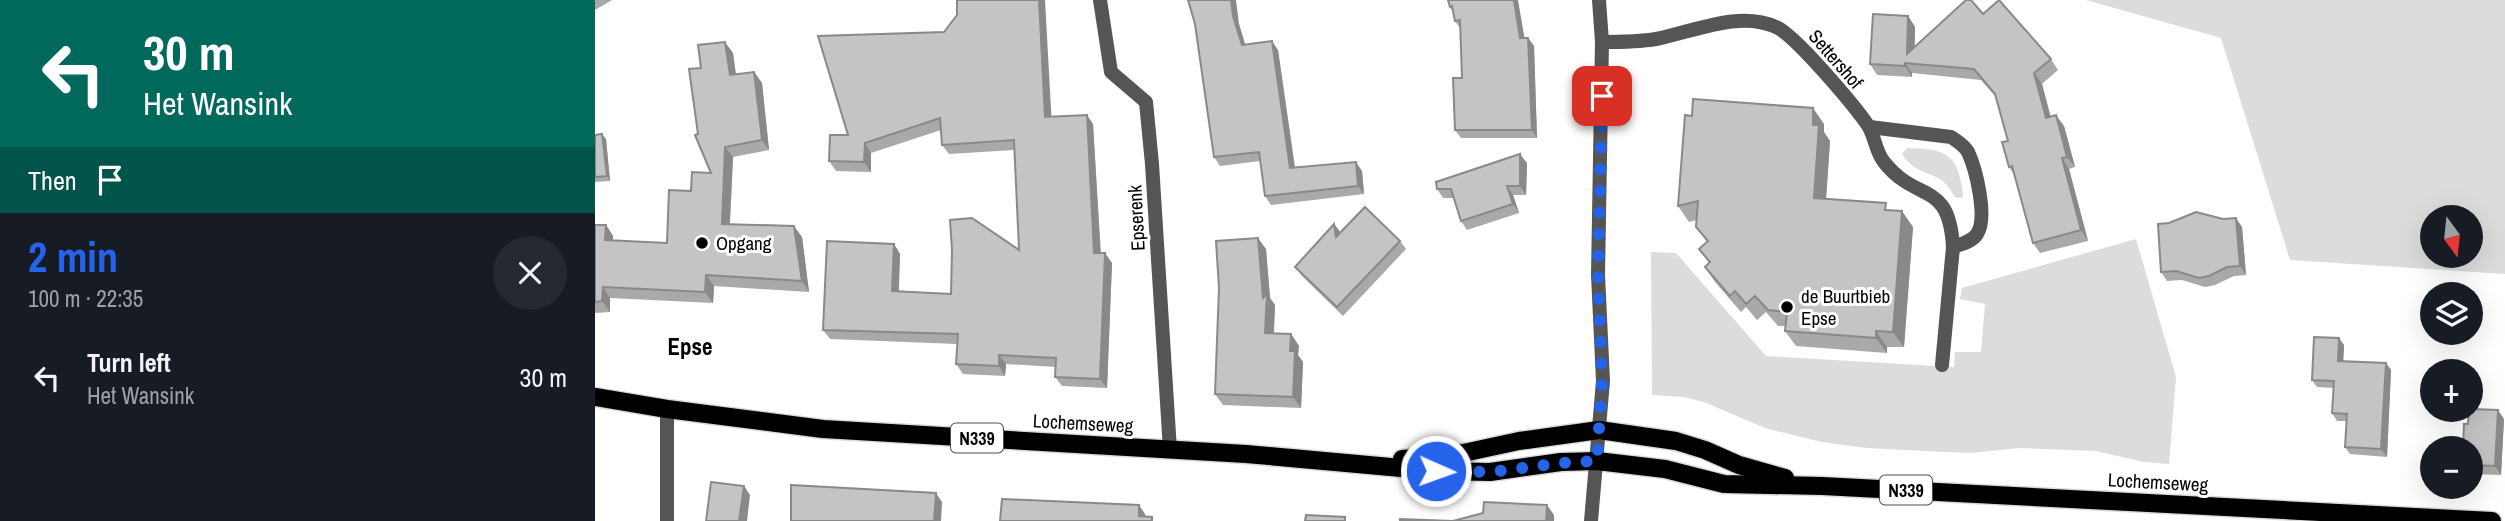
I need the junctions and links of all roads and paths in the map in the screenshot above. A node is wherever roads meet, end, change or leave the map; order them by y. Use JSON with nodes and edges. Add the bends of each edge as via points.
{"nodes":[{"id":1,"x":1100,"y":0,"type":"edge"},
{"id":2,"x":1599,"y":0,"type":"edge"},
{"id":3,"x":1602,"y":42,"type":"junction"},
{"id":4,"x":1870,"y":127,"type":"junction"},
{"id":5,"x":1953,"y":247,"type":"junction"},
{"id":6,"x":1942,"y":366,"type":"dead end"},
{"id":7,"x":595,"y":397,"type":"edge"},
{"id":8,"x":667,"y":410,"type":"junction"},
{"id":9,"x":1599,"y":430,"type":"junction"},
{"id":10,"x":1170,"y":450,"type":"junction"},
{"id":11,"x":1597,"y":461,"type":"junction"},
{"id":12,"x":1360,"y":463,"type":"junction"},
{"id":13,"x":1822,"y":486,"type":"junction"},
{"id":14,"x":667,"y":521,"type":"edge"},
{"id":15,"x":1591,"y":521,"type":"edge"},
{"id":16,"x":2492,"y":521,"type":"edge"}],
"edges":[{"from":1,"to":10,"type":"street","name":"Epserenk","via":[[1111,72],[1146,102]]},
{"from":2,"to":3,"type":"street"},
{"from":3,"to":4,"type":"street","name":"Settershof","via":[[1642,41],[1715,24],[1751,21],[1774,26],[1794,40]]},
{"from":3,"to":9,"type":"street"},
{"from":4,"to":5,"type":"street","name":"Settershof","via":[[1884,162],[1901,180],[1940,202],[1952,229]]},
{"from":4,"to":5,"type":"street","via":[[1951,137],[1968,152],[1983,211],[1981,226],[1976,236]]},
{"from":5,"to":6,"type":"street","name":"Settershof"},
{"from":7,"to":8,"type":"main road","name":"Lochemseweg","number":"N339"},
{"from":8,"to":10,"type":"main road","name":"Lochemseweg","number":"N339","via":[[823,429]]},
{"from":8,"to":14,"type":"street"},
{"from":9,"to":11,"type":"street"},
{"from":9,"to":12,"type":"main road","name":"Lochemseweg","number":"N339","via":[[1454,455]]},
{"from":9,"to":13,"type":"main road","name":"Lochemseweg","number":"N339","via":[[1676,441],[1772,475]]},
{"from":10,"to":12,"type":"main road","name":"Lochemseweg","number":"N339"},
{"from":11,"to":12,"type":"main road","name":"Lochemseweg","number":"N339","via":[[1490,472]]},
{"from":11,"to":13,"type":"main road","name":"Lochemseweg","number":"N339","via":[[1665,469],[1724,484]]},
{"from":11,"to":15,"type":"street"},
{"from":13,"to":16,"type":"main road","name":"Lochemseweg","number":"N339"}]}
